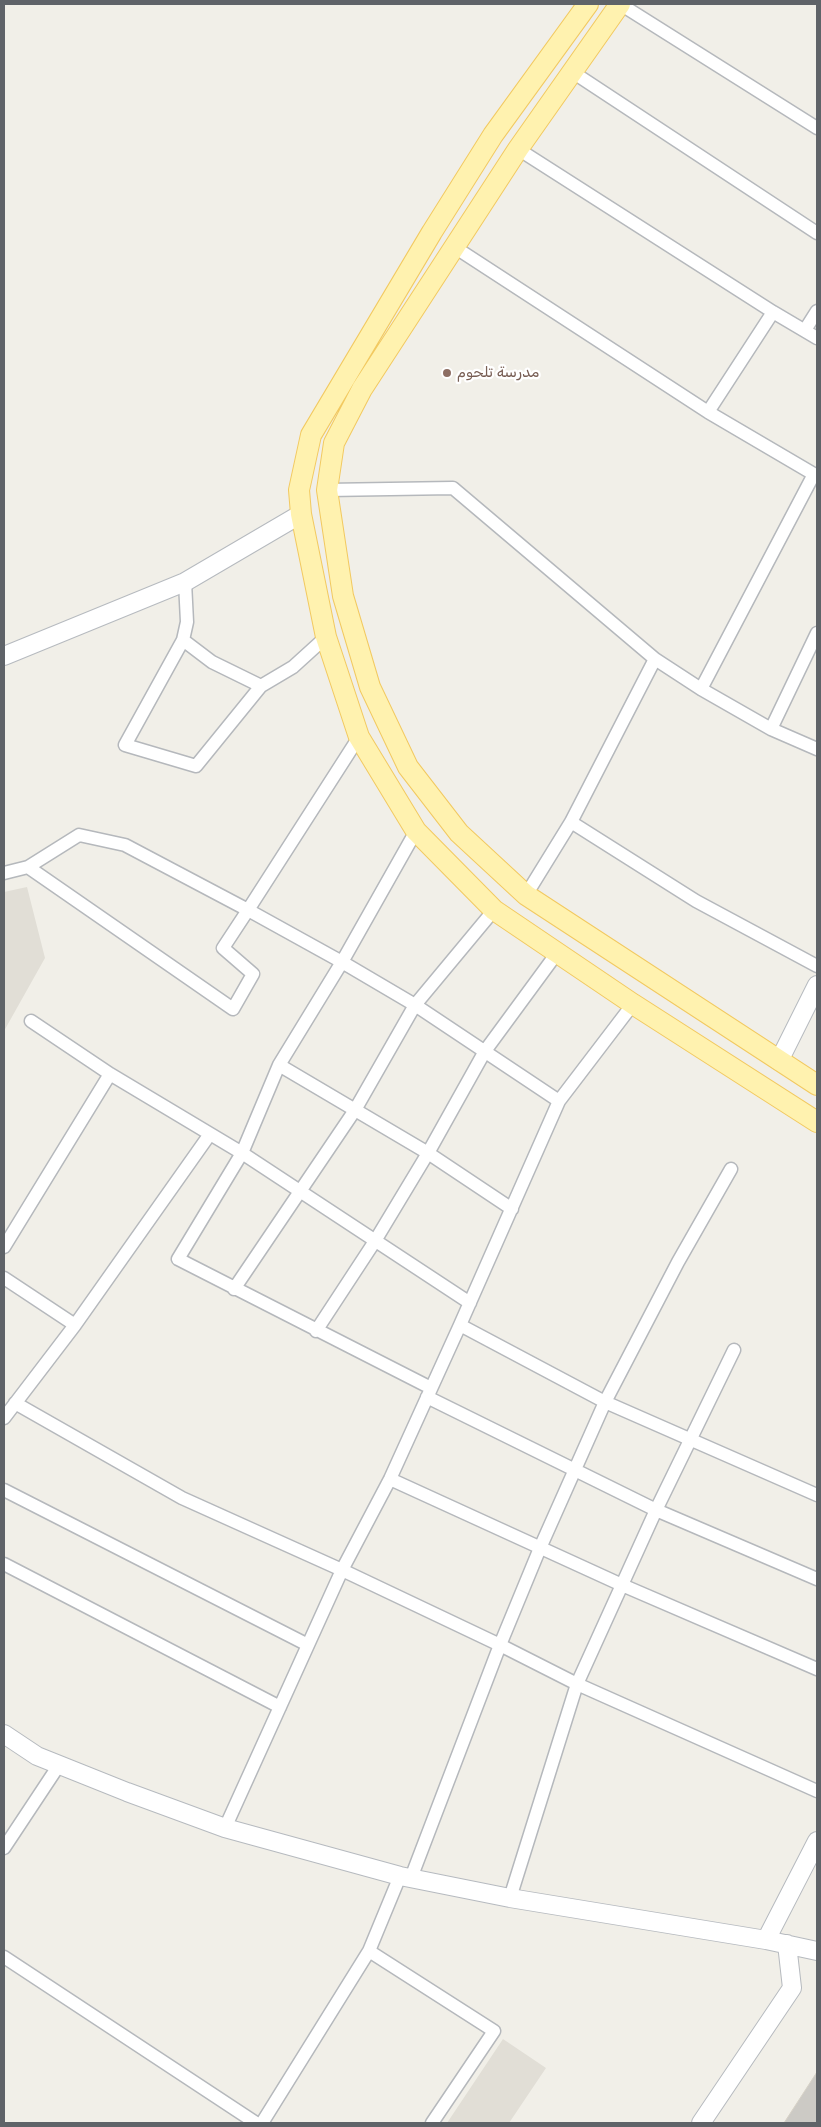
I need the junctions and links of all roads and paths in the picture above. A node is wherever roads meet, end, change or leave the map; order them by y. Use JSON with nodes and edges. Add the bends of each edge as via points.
{"nodes":[{"id":1,"x":588,"y":4,"type":"edge"},
{"id":2,"x":620,"y":4,"type":"edge"},
{"id":3,"x":572,"y":71,"type":"junction"},
{"id":4,"x":817,"y":128,"type":"edge"},
{"id":5,"x":518,"y":149,"type":"junction"},
{"id":6,"x":817,"y":233,"type":"edge"},
{"id":7,"x":456,"y":248,"type":"junction"},
{"id":8,"x":817,"y":311,"type":"edge"},
{"id":9,"x":773,"y":312,"type":"junction"},
{"id":10,"x":804,"y":330,"type":"junction"},
{"id":11,"x":817,"y":338,"type":"edge"},
{"id":12,"x":708,"y":412,"type":"junction"},
{"id":13,"x":816,"y":475,"type":"edge"},
{"id":14,"x":327,"y":490,"type":"junction"},
{"id":15,"x":301,"y":514,"type":"junction"},
{"id":16,"x":185,"y":582,"type":"junction"},
{"id":17,"x":817,"y":633,"type":"edge"},
{"id":18,"x":326,"y":637,"type":"junction"},
{"id":19,"x":183,"y":640,"type":"junction"},
{"id":20,"x":4,"y":656,"type":"edge"},
{"id":21,"x":655,"y":659,"type":"junction"},
{"id":22,"x":262,"y":686,"type":"junction"},
{"id":23,"x":701,"y":689,"type":"junction"},
{"id":24,"x":771,"y":729,"type":"junction"},
{"id":25,"x":359,"y":737,"type":"junction"},
{"id":26,"x":817,"y":749,"type":"edge"},
{"id":27,"x":571,"y":822,"type":"junction"},
{"id":28,"x":416,"y":831,"type":"junction"},
{"id":29,"x":28,"y":867,"type":"junction"},
{"id":30,"x":4,"y":873,"type":"edge"},
{"id":31,"x":526,"y":895,"type":"junction"},
{"id":32,"x":248,"y":910,"type":"junction"},
{"id":33,"x":494,"y":910,"type":"junction"},
{"id":34,"x":557,"y":953,"type":"junction"},
{"id":35,"x":342,"y":962,"type":"junction"},
{"id":36,"x":817,"y":966,"type":"edge"},
{"id":37,"x":817,"y":986,"type":"edge"},
{"id":38,"x":633,"y":1004,"type":"junction"},
{"id":39,"x":416,"y":1005,"type":"junction"},
{"id":40,"x":31,"y":1021,"type":"dead end"},
{"id":41,"x":485,"y":1051,"type":"junction"},
{"id":42,"x":779,"y":1061,"type":"junction"},
{"id":43,"x":279,"y":1065,"type":"junction"},
{"id":44,"x":110,"y":1074,"type":"junction"},
{"id":45,"x":817,"y":1085,"type":"edge"},
{"id":46,"x":559,"y":1102,"type":"junction"},
{"id":47,"x":355,"y":1110,"type":"junction"},
{"id":48,"x":817,"y":1122,"type":"edge"},
{"id":49,"x":210,"y":1134,"type":"junction"},
{"id":50,"x":242,"y":1153,"type":"junction"},
{"id":51,"x":428,"y":1153,"type":"junction"},
{"id":52,"x":731,"y":1168,"type":"dead end"},
{"id":53,"x":300,"y":1192,"type":"junction"},
{"id":54,"x":512,"y":1209,"type":"junction"},
{"id":55,"x":374,"y":1241,"type":"junction"},
{"id":56,"x":4,"y":1247,"type":"edge"},
{"id":57,"x":4,"y":1278,"type":"edge"},
{"id":58,"x":234,"y":1289,"type":"junction"},
{"id":59,"x":470,"y":1303,"type":"junction"},
{"id":60,"x":75,"y":1325,"type":"junction"},
{"id":61,"x":460,"y":1325,"type":"junction"},
{"id":62,"x":316,"y":1331,"type":"junction"},
{"id":63,"x":734,"y":1350,"type":"dead end"},
{"id":64,"x":429,"y":1393,"type":"junction"},
{"id":65,"x":605,"y":1402,"type":"junction"},
{"id":66,"x":15,"y":1403,"type":"junction"},
{"id":67,"x":4,"y":1418,"type":"edge"},
{"id":68,"x":689,"y":1440,"type":"junction"},
{"id":69,"x":574,"y":1470,"type":"junction"},
{"id":70,"x":390,"y":1478,"type":"junction"},
{"id":71,"x":4,"y":1490,"type":"edge"},
{"id":72,"x":817,"y":1494,"type":"edge"},
{"id":73,"x":656,"y":1510,"type":"junction"},
{"id":74,"x":540,"y":1548,"type":"junction"},
{"id":75,"x":4,"y":1564,"type":"edge"},
{"id":76,"x":342,"y":1570,"type":"junction"},
{"id":77,"x":817,"y":1580,"type":"edge"},
{"id":78,"x":622,"y":1585,"type":"junction"},
{"id":79,"x":500,"y":1644,"type":"junction"},
{"id":80,"x":308,"y":1645,"type":"junction"},
{"id":81,"x":817,"y":1669,"type":"edge"},
{"id":82,"x":577,"y":1684,"type":"junction"},
{"id":83,"x":280,"y":1707,"type":"junction"},
{"id":84,"x":4,"y":1734,"type":"edge"},
{"id":85,"x":59,"y":1765,"type":"junction"},
{"id":86,"x":817,"y":1791,"type":"edge"},
{"id":87,"x":225,"y":1828,"type":"junction"},
{"id":88,"x":817,"y":1841,"type":"edge"},
{"id":89,"x":4,"y":1848,"type":"edge"},
{"id":90,"x":405,"y":1877,"type":"junction"},
{"id":91,"x":510,"y":1898,"type":"junction"},
{"id":92,"x":766,"y":1940,"type":"junction"},
{"id":93,"x":787,"y":1944,"type":"junction"},
{"id":94,"x":368,"y":1951,"type":"junction"},
{"id":95,"x":817,"y":1951,"type":"edge"},
{"id":96,"x":4,"y":1957,"type":"edge"},
{"id":97,"x":256,"y":2123,"type":"edge"},
{"id":98,"x":262,"y":2123,"type":"edge"},
{"id":99,"x":432,"y":2123,"type":"edge"},
{"id":100,"x":702,"y":2123,"type":"edge"}],
"edges":[{"from":1,"to":15,"type":"main road","via":[[493,135],[312,435],[299,490]]},
{"from":2,"to":3,"type":"main road"},
{"from":2,"to":4,"type":"street"},
{"from":3,"to":5,"type":"main road"},
{"from":3,"to":6,"type":"street"},
{"from":5,"to":7,"type":"main road"},
{"from":5,"to":9,"type":"street"},
{"from":7,"to":12,"type":"street"},
{"from":7,"to":14,"type":"main road","via":[[362,389],[334,443]]},
{"from":8,"to":10,"type":"street"},
{"from":9,"to":10,"type":"street"},
{"from":9,"to":12,"type":"street"},
{"from":10,"to":11,"type":"street"},
{"from":12,"to":13,"type":"street"},
{"from":13,"to":23,"type":"street"},
{"from":14,"to":21,"type":"street","via":[[453,488]]},
{"from":14,"to":31,"type":"main road","via":[[342,596],[370,687],[408,767],[459,833]]},
{"from":15,"to":16,"type":"street"},
{"from":15,"to":18,"type":"main road"},
{"from":16,"to":19,"type":"street"},
{"from":16,"to":20,"type":"street"},
{"from":17,"to":24,"type":"street"},
{"from":18,"to":22,"type":"street","via":[[293,666]]},
{"from":18,"to":25,"type":"main road"},
{"from":19,"to":22,"type":"street","via":[[212,662]]},
{"from":19,"to":22,"type":"street","via":[[125,745],[196,766]]},
{"from":21,"to":23,"type":"street"},
{"from":21,"to":27,"type":"street"},
{"from":23,"to":24,"type":"street"},
{"from":24,"to":26,"type":"street"},
{"from":25,"to":28,"type":"main road"},
{"from":25,"to":32,"type":"street"},
{"from":27,"to":31,"type":"street"},
{"from":27,"to":36,"type":"street","via":[[696,901]]},
{"from":28,"to":33,"type":"main road"},
{"from":28,"to":35,"type":"street"},
{"from":29,"to":30,"type":"street"},
{"from":29,"to":32,"type":"street","via":[[79,835],[125,845]]},
{"from":29,"to":32,"type":"street","via":[[233,1009],[253,974],[223,948]]},
{"from":31,"to":42,"type":"main road"},
{"from":32,"to":35,"type":"street"},
{"from":33,"to":34,"type":"main road"},
{"from":33,"to":39,"type":"street"},
{"from":34,"to":38,"type":"main road"},
{"from":34,"to":41,"type":"street"},
{"from":35,"to":39,"type":"street"},
{"from":35,"to":43,"type":"street"},
{"from":37,"to":42,"type":"street"},
{"from":38,"to":46,"type":"street"},
{"from":38,"to":48,"type":"main road"},
{"from":39,"to":41,"type":"street"},
{"from":39,"to":47,"type":"street"},
{"from":40,"to":44,"type":"street"},
{"from":41,"to":46,"type":"street"},
{"from":41,"to":51,"type":"street"},
{"from":42,"to":45,"type":"main road"},
{"from":43,"to":47,"type":"street"},
{"from":43,"to":50,"type":"street"},
{"from":44,"to":49,"type":"street"},
{"from":44,"to":56,"type":"street"},
{"from":46,"to":54,"type":"street"},
{"from":47,"to":51,"type":"street"},
{"from":47,"to":53,"type":"street"},
{"from":49,"to":50,"type":"street"},
{"from":49,"to":60,"type":"street"},
{"from":50,"to":53,"type":"street"},
{"from":50,"to":58,"type":"street","via":[[178,1259]]},
{"from":51,"to":54,"type":"street"},
{"from":51,"to":55,"type":"street"},
{"from":52,"to":65,"type":"street"},
{"from":53,"to":55,"type":"street"},
{"from":53,"to":58,"type":"street"},
{"from":54,"to":59,"type":"street"},
{"from":55,"to":59,"type":"street"},
{"from":55,"to":62,"type":"street"},
{"from":57,"to":60,"type":"street"},
{"from":58,"to":62,"type":"street"},
{"from":59,"to":61,"type":"street"},
{"from":60,"to":66,"type":"street"},
{"from":61,"to":64,"type":"street"},
{"from":61,"to":65,"type":"street"},
{"from":62,"to":64,"type":"street"},
{"from":63,"to":68,"type":"street"},
{"from":64,"to":69,"type":"street"},
{"from":64,"to":70,"type":"street"},
{"from":65,"to":68,"type":"street"},
{"from":65,"to":69,"type":"street"},
{"from":66,"to":67,"type":"street"},
{"from":66,"to":76,"type":"street","via":[[182,1498]]},
{"from":68,"to":72,"type":"street"},
{"from":68,"to":73,"type":"street"},
{"from":69,"to":73,"type":"street"},
{"from":69,"to":74,"type":"street"},
{"from":70,"to":74,"type":"street"},
{"from":70,"to":76,"type":"street"},
{"from":71,"to":80,"type":"street"},
{"from":73,"to":77,"type":"street"},
{"from":73,"to":78,"type":"street"},
{"from":74,"to":78,"type":"street"},
{"from":74,"to":79,"type":"street"},
{"from":75,"to":83,"type":"street"},
{"from":76,"to":79,"type":"street"},
{"from":76,"to":80,"type":"street"},
{"from":78,"to":81,"type":"street"},
{"from":78,"to":82,"type":"street"},
{"from":79,"to":82,"type":"street"},
{"from":79,"to":90,"type":"street"},
{"from":80,"to":83,"type":"street"},
{"from":82,"to":86,"type":"street"},
{"from":82,"to":91,"type":"street"},
{"from":83,"to":87,"type":"street"},
{"from":84,"to":85,"type":"street","via":[[37,1756]]},
{"from":85,"to":87,"type":"street"},
{"from":85,"to":89,"type":"street"},
{"from":87,"to":90,"type":"street"},
{"from":88,"to":92,"type":"street"},
{"from":90,"to":91,"type":"street"},
{"from":90,"to":94,"type":"street"},
{"from":91,"to":92,"type":"street"},
{"from":92,"to":93,"type":"street"},
{"from":93,"to":95,"type":"street"},
{"from":93,"to":100,"type":"street","via":[[792,1988]]},
{"from":94,"to":98,"type":"street"},
{"from":94,"to":99,"type":"street","via":[[494,2031]]},
{"from":96,"to":97,"type":"street"}]}
